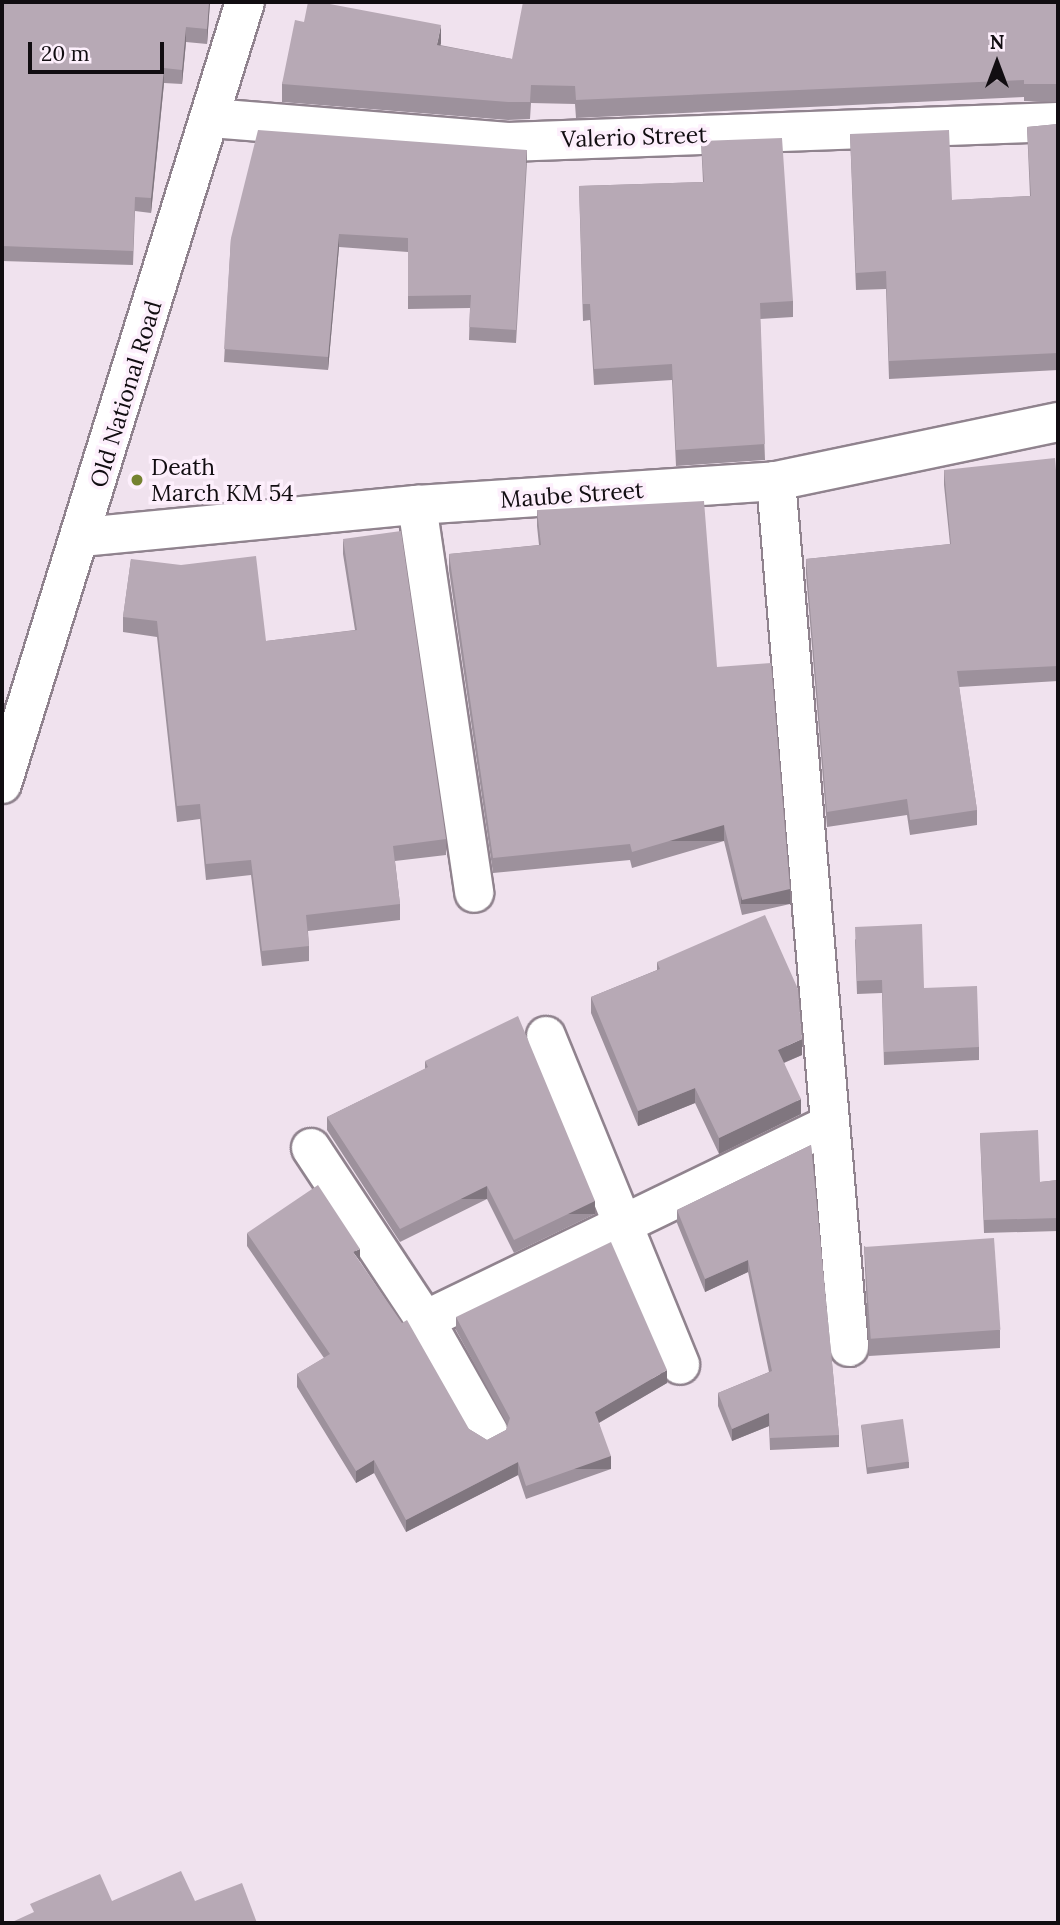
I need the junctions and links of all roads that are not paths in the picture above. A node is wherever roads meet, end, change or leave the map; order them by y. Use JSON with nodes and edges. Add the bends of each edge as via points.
{"nodes":[{"id":1,"x":245,"y":2,"type":"edge"},
{"id":2,"x":211,"y":118,"type":"junction"},
{"id":3,"x":1058,"y":122,"type":"edge"},
{"id":4,"x":1058,"y":422,"type":"edge"},
{"id":5,"x":776,"y":481,"type":"junction"},
{"id":6,"x":417,"y":505,"type":"junction"},
{"id":7,"x":82,"y":537,"type":"junction"},
{"id":8,"x":2,"y":784,"type":"edge"},
{"id":9,"x":474,"y":893,"type":"dead end"},
{"id":10,"x":546,"y":1036,"type":"dead end"},
{"id":11,"x":829,"y":1125,"type":"junction"},
{"id":12,"x":311,"y":1148,"type":"dead end"},
{"id":13,"x":623,"y":1222,"type":"junction"},
{"id":14,"x":425,"y":1320,"type":"junction"},
{"id":15,"x":849,"y":1347,"type":"dead end"},
{"id":16,"x":680,"y":1365,"type":"dead end"},
{"id":17,"x":488,"y":1431,"type":"dead end"}],
"edges":[{"from":1,"to":2,"type":"street","name":"Old National Road"},
{"from":2,"to":3,"type":"street","name":"Valerio Street","via":[[508,142]]},
{"from":2,"to":7,"type":"street","name":"Old National Road"},
{"from":4,"to":5,"type":"street","name":"Maube Street"},
{"from":5,"to":6,"type":"street","name":"Maube Street"},
{"from":5,"to":11,"type":"street"},
{"from":6,"to":7,"type":"street","name":"Maube Street"},
{"from":6,"to":9,"type":"street"},
{"from":7,"to":8,"type":"street","name":"Old National Road"},
{"from":10,"to":13,"type":"street"},
{"from":11,"to":13,"type":"street"},
{"from":11,"to":15,"type":"street"},
{"from":12,"to":14,"type":"street"},
{"from":13,"to":14,"type":"street"},
{"from":13,"to":16,"type":"street"},
{"from":14,"to":17,"type":"street"}]}
